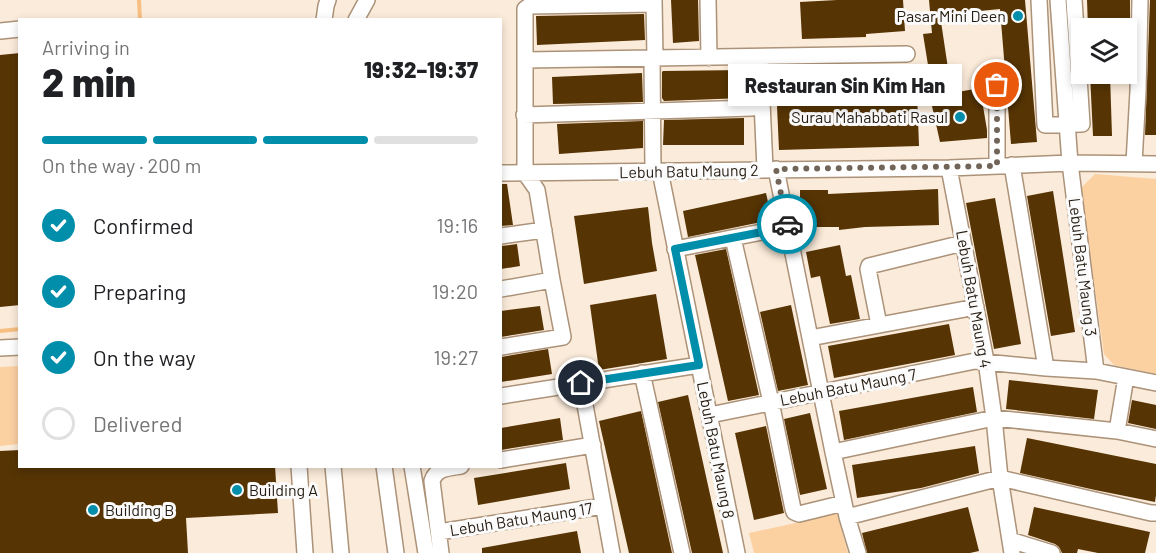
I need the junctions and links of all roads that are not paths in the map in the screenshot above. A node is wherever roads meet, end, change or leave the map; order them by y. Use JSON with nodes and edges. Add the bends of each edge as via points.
{"nodes":[{"id":1,"x":328,"y":0,"type":"edge"},
{"id":2,"x":367,"y":0,"type":"edge"},
{"id":3,"x":708,"y":0,"type":"edge"},
{"id":4,"x":1039,"y":0,"type":"edge"},
{"id":5,"x":1058,"y":0,"type":"edge"},
{"id":6,"x":1074,"y":0,"type":"edge"},
{"id":7,"x":1140,"y":0,"type":"edge"},
{"id":8,"x":654,"y":2,"type":"edge"},
{"id":9,"x":324,"y":18,"type":"edge"},
{"id":10,"x":357,"y":18,"type":"edge"},
{"id":11,"x":18,"y":29,"type":"edge"},
{"id":12,"x":0,"y":31,"type":"edge"},
{"id":13,"x":907,"y":54,"type":"dead end"},
{"id":14,"x":709,"y":57,"type":"junction"},
{"id":15,"x":760,"y":57,"type":"junction"},
{"id":16,"x":653,"y":58,"type":"junction"},
{"id":17,"x":525,"y":60,"type":"junction"},
{"id":18,"x":997,"y":85,"type":"dead end"},
{"id":19,"x":752,"y":108,"type":"dead end"},
{"id":20,"x":652,"y":111,"type":"junction"},
{"id":21,"x":524,"y":115,"type":"junction"},
{"id":22,"x":1066,"y":124,"type":"junction"},
{"id":23,"x":1070,"y":163,"type":"junction"},
{"id":24,"x":1134,"y":163,"type":"junction"},
{"id":25,"x":1156,"y":164,"type":"edge"},
{"id":26,"x":1005,"y":165,"type":"junction"},
{"id":27,"x":949,"y":168,"type":"junction"},
{"id":28,"x":770,"y":169,"type":"junction"},
{"id":29,"x":657,"y":171,"type":"junction"},
{"id":30,"x":502,"y":173,"type":"edge"},
{"id":31,"x":525,"y":173,"type":"junction"},
{"id":32,"x":788,"y":227,"type":"junction"},
{"id":33,"x":544,"y":230,"type":"junction"},
{"id":34,"x":502,"y":236,"type":"edge"},
{"id":35,"x":733,"y":238,"type":"junction"},
{"id":36,"x":963,"y":243,"type":"junction"},
{"id":37,"x":675,"y":249,"type":"junction"},
{"id":38,"x":552,"y":280,"type":"junction"},
{"id":39,"x":502,"y":289,"type":"edge"},
{"id":40,"x":976,"y":307,"type":"junction"},
{"id":41,"x":879,"y":324,"type":"junction"},
{"id":42,"x":810,"y":338,"type":"junction"},
{"id":43,"x":18,"y":347,"type":"edge"},
{"id":44,"x":502,"y":347,"type":"edge"},
{"id":45,"x":0,"y":348,"type":"edge"},
{"id":46,"x":986,"y":361,"type":"junction"},
{"id":47,"x":699,"y":365,"type":"junction"},
{"id":48,"x":1046,"y":368,"type":"junction"},
{"id":49,"x":1096,"y":371,"type":"junction"},
{"id":50,"x":642,"y":373,"type":"junction"},
{"id":51,"x":1126,"y":377,"type":"junction"},
{"id":52,"x":581,"y":383,"type":"junction"},
{"id":53,"x":1156,"y":384,"type":"edge"},
{"id":54,"x":820,"y":392,"type":"junction"},
{"id":55,"x":502,"y":396,"type":"edge"},
{"id":56,"x":771,"y":402,"type":"junction"},
{"id":57,"x":710,"y":415,"type":"junction"},
{"id":58,"x":994,"y":418,"type":"junction"},
{"id":59,"x":1117,"y":430,"type":"junction"},
{"id":60,"x":1156,"y":439,"type":"edge"},
{"id":61,"x":593,"y":445,"type":"junction"},
{"id":62,"x":833,"y":452,"type":"junction"},
{"id":63,"x":502,"y":460,"type":"edge"},
{"id":64,"x":299,"y":468,"type":"edge"},
{"id":65,"x":333,"y":468,"type":"edge"},
{"id":66,"x":384,"y":468,"type":"edge"},
{"id":67,"x":412,"y":468,"type":"edge"},
{"id":68,"x":449,"y":468,"type":"edge"},
{"id":69,"x":1000,"y":478,"type":"junction"},
{"id":70,"x":603,"y":506,"type":"junction"},
{"id":71,"x":845,"y":510,"type":"junction"},
{"id":72,"x":1156,"y":513,"type":"edge"},
{"id":73,"x":439,"y":531,"type":"junction"},
{"id":74,"x":1010,"y":549,"type":"edge"},
{"id":75,"x":305,"y":553,"type":"edge"},
{"id":76,"x":341,"y":553,"type":"edge"},
{"id":77,"x":396,"y":553,"type":"edge"},
{"id":78,"x":426,"y":553,"type":"edge"},
{"id":79,"x":441,"y":553,"type":"edge"},
{"id":80,"x":612,"y":553,"type":"edge"},
{"id":81,"x":682,"y":553,"type":"edge"},
{"id":82,"x":737,"y":553,"type":"edge"},
{"id":83,"x":858,"y":553,"type":"edge"},
{"id":84,"x":1052,"y":553,"type":"edge"}],
"edges":[{"from":1,"to":9,"type":"street"},
{"from":2,"to":10,"type":"street"},
{"from":3,"to":14,"type":"street"},
{"from":4,"to":22,"type":"street","via":[[1045,124]]},
{"from":5,"to":22,"type":"street","name":"Lebuh Batu Maung 3"},
{"from":6,"to":22,"type":"street","via":[[1082,124]]},
{"from":7,"to":24,"type":"street"},
{"from":8,"to":16,"type":"street","name":"Lebuh Batu Maung 8"},
{"from":8,"to":17,"type":"street","via":[[526,7]]},
{"from":11,"to":12,"type":"street"},
{"from":13,"to":15,"type":"street"},
{"from":14,"to":15,"type":"street"},
{"from":14,"to":16,"type":"street"},
{"from":15,"to":28,"type":"street"},
{"from":16,"to":17,"type":"street"},
{"from":16,"to":20,"type":"street","name":"Lebuh Batu Maung 8"},
{"from":17,"to":21,"type":"street"},
{"from":18,"to":26,"type":"street"},
{"from":19,"to":20,"type":"street"},
{"from":20,"to":21,"type":"street"},
{"from":20,"to":29,"type":"street","name":"Lebuh Batu Maung 8"},
{"from":21,"to":31,"type":"street"},
{"from":22,"to":23,"type":"street","name":"Lebuh Batu Maung 3"},
{"from":23,"to":24,"type":"street"},
{"from":23,"to":26,"type":"street"},
{"from":23,"to":49,"type":"street","name":"Lebuh Batu Maung 3"},
{"from":24,"to":25,"type":"street"},
{"from":26,"to":27,"type":"street"},
{"from":26,"to":48,"type":"street"},
{"from":27,"to":28,"type":"street","name":"Lebuh Batu Maung 2"},
{"from":27,"to":36,"type":"street","name":"Lebuh Batu Maung 4"},
{"from":28,"to":29,"type":"street","name":"Lebuh Batu Maung 2"},
{"from":28,"to":32,"type":"street"},
{"from":29,"to":31,"type":"street","name":"Lebuh Batu Maung 2"},
{"from":29,"to":37,"type":"street","name":"Lebuh Batu Maung 8"},
{"from":30,"to":31,"type":"street","name":"Lebuh Batu Maung 2"},
{"from":31,"to":33,"type":"street","via":[[537,190]]},
{"from":32,"to":35,"type":"street"},
{"from":32,"to":42,"type":"street"},
{"from":33,"to":34,"type":"street"},
{"from":33,"to":38,"type":"street"},
{"from":35,"to":37,"type":"street"},
{"from":35,"to":56,"type":"street"},
{"from":36,"to":40,"type":"street","name":"Lebuh Batu Maung 4"},
{"from":36,"to":41,"type":"street","via":[[869,266]]},
{"from":37,"to":47,"type":"street","name":"Lebuh Batu Maung 8"},
{"from":38,"to":39,"type":"street"},
{"from":38,"to":44,"type":"street","via":[[563,337]]},
{"from":40,"to":41,"type":"street"},
{"from":40,"to":46,"type":"street","name":"Lebuh Batu Maung 4"},
{"from":41,"to":42,"type":"street"},
{"from":42,"to":54,"type":"street"},
{"from":43,"to":45,"type":"street"},
{"from":46,"to":48,"type":"street"},
{"from":46,"to":54,"type":"street","name":"Lebuh Batu Maung 7"},
{"from":46,"to":58,"type":"street","name":"Lebuh Batu Maung 4"},
{"from":47,"to":50,"type":"street"},
{"from":47,"to":57,"type":"street","name":"Lebuh Batu Maung 8"},
{"from":48,"to":49,"type":"street"},
{"from":49,"to":51,"type":"street"},
{"from":50,"to":52,"type":"street"},
{"from":50,"to":81,"type":"street"},
{"from":51,"to":53,"type":"street"},
{"from":51,"to":59,"type":"street"},
{"from":52,"to":55,"type":"street"},
{"from":52,"to":61,"type":"street"},
{"from":54,"to":56,"type":"street","name":"Lebuh Batu Maung 7"},
{"from":54,"to":62,"type":"street"},
{"from":56,"to":57,"type":"street","name":"Lebuh Batu Maung 7"},
{"from":56,"to":71,"type":"street","via":[[795,512]]},
{"from":57,"to":82,"type":"street","name":"Lebuh Batu Maung 8"},
{"from":58,"to":59,"type":"street"},
{"from":58,"to":62,"type":"street"},
{"from":58,"to":69,"type":"street","name":"Lebuh Batu Maung 4"},
{"from":59,"to":60,"type":"street"},
{"from":61,"to":63,"type":"street"},
{"from":61,"to":70,"type":"street"},
{"from":62,"to":71,"type":"street"},
{"from":64,"to":75,"type":"street"},
{"from":65,"to":76,"type":"street"},
{"from":66,"to":77,"type":"street"},
{"from":67,"to":78,"type":"street"},
{"from":68,"to":73,"type":"street","via":[[438,471],[432,481]]},
{"from":69,"to":71,"type":"street"},
{"from":69,"to":72,"type":"street"},
{"from":69,"to":74,"type":"street","name":"Lebuh Batu Maung 4"},
{"from":70,"to":73,"type":"street","name":"Lebuh Batu Maung 17"},
{"from":70,"to":80,"type":"street"},
{"from":71,"to":83,"type":"street"},
{"from":73,"to":79,"type":"street"},
{"from":74,"to":84,"type":"street"}]}
